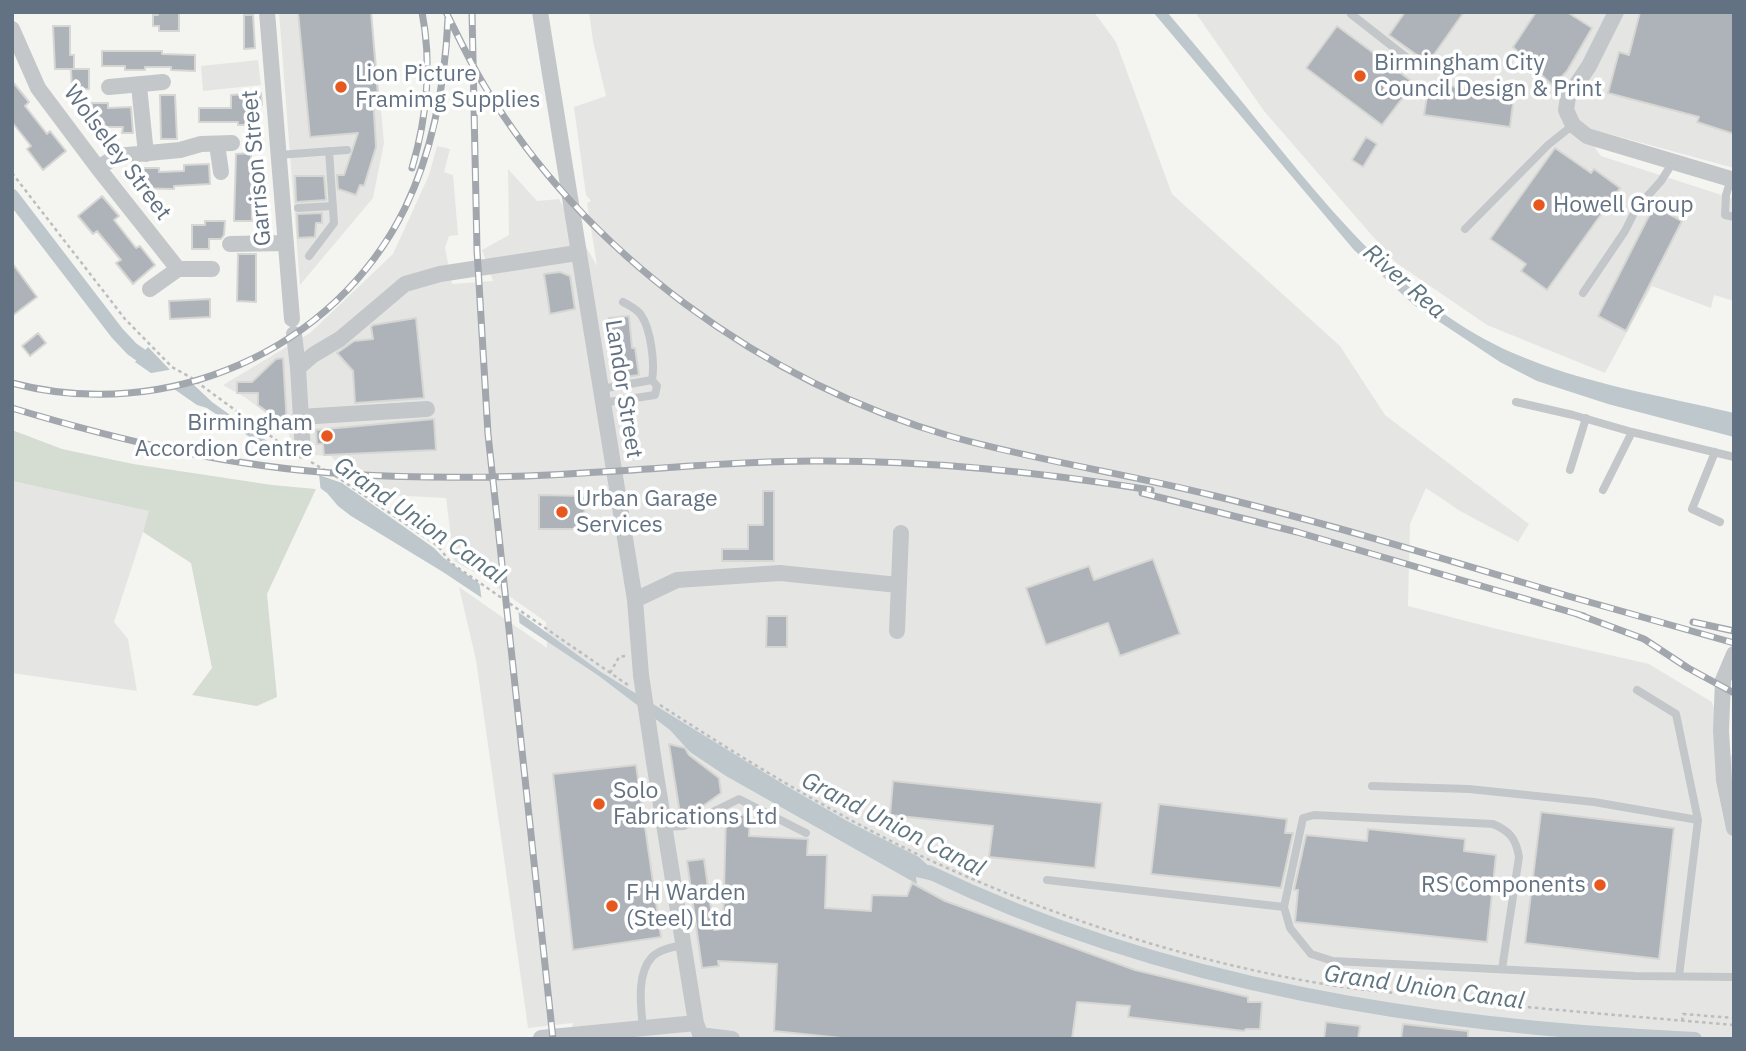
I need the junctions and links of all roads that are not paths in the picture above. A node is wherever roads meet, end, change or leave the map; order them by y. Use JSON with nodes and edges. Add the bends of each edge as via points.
{"nodes":[{"id":1,"x":267,"y":12,"type":"edge"},
{"id":2,"x":540,"y":12,"type":"edge"},
{"id":3,"x":1353,"y":12,"type":"edge"},
{"id":4,"x":1616,"y":12,"type":"edge"},
{"id":5,"x":12,"y":29,"type":"edge"},
{"id":6,"x":1420,"y":68,"type":"dead end"},
{"id":7,"x":163,"y":82,"type":"dead end"},
{"id":8,"x":139,"y":86,"type":"junction"},
{"id":9,"x":109,"y":87,"type":"dead end"},
{"id":10,"x":1573,"y":125,"type":"junction"},
{"id":11,"x":347,"y":150,"type":"dead end"},
{"id":12,"x":329,"y":151,"type":"junction"},
{"id":13,"x":145,"y":154,"type":"junction"},
{"id":14,"x":278,"y":155,"type":"junction"},
{"id":15,"x":1673,"y":162,"type":"junction"},
{"id":16,"x":98,"y":168,"type":"junction"},
{"id":17,"x":221,"y":172,"type":"dead end"},
{"id":18,"x":1732,"y":179,"type":"edge"},
{"id":19,"x":333,"y":206,"type":"junction"},
{"id":20,"x":298,"y":208,"type":"dead end"},
{"id":21,"x":1734,"y":218,"type":"edge"},
{"id":22,"x":1465,"y":229,"type":"dead end"},
{"id":23,"x":286,"y":243,"type":"junction"},
{"id":24,"x":230,"y":244,"type":"dead end"},
{"id":25,"x":578,"y":253,"type":"junction"},
{"id":26,"x":309,"y":256,"type":"dead end"},
{"id":27,"x":212,"y":269,"type":"dead end"},
{"id":28,"x":178,"y":270,"type":"junction"},
{"id":29,"x":150,"y":289,"type":"dead end"},
{"id":30,"x":1583,"y":293,"type":"dead end"},
{"id":31,"x":623,"y":302,"type":"dead end"},
{"id":32,"x":298,"y":368,"type":"junction"},
{"id":33,"x":652,"y":380,"type":"junction"},
{"id":34,"x":601,"y":397,"type":"junction"},
{"id":35,"x":1516,"y":402,"type":"dead end"},
{"id":36,"x":427,"y":409,"type":"dead end"},
{"id":37,"x":1586,"y":418,"type":"junction"},
{"id":38,"x":301,"y":422,"type":"junction"},
{"id":39,"x":1632,"y":432,"type":"junction"},
{"id":40,"x":1715,"y":452,"type":"junction"},
{"id":41,"x":301,"y":454,"type":"road end"},
{"id":42,"x":1734,"y":457,"type":"edge"},
{"id":43,"x":1570,"y":470,"type":"dead end"},
{"id":44,"x":1603,"y":490,"type":"dead end"},
{"id":45,"x":1720,"y":522,"type":"dead end"},
{"id":46,"x":901,"y":533,"type":"dead end"},
{"id":47,"x":898,"y":585,"type":"junction"},
{"id":48,"x":635,"y":600,"type":"junction"},
{"id":49,"x":897,"y":631,"type":"dead end"},
{"id":50,"x":1734,"y":654,"type":"edge"},
{"id":51,"x":1637,"y":690,"type":"dead end"},
{"id":52,"x":1371,"y":786,"type":"dead end"},
{"id":53,"x":1698,"y":820,"type":"junction"},
{"id":54,"x":664,"y":827,"type":"junction"},
{"id":55,"x":1734,"y":828,"type":"edge"},
{"id":56,"x":806,"y":834,"type":"dead end"},
{"id":57,"x":1047,"y":880,"type":"dead end"},
{"id":58,"x":1284,"y":907,"type":"junction"},
{"id":59,"x":683,"y":945,"type":"junction"},
{"id":60,"x":1502,"y":969,"type":"junction"},
{"id":61,"x":1679,"y":976,"type":"junction"},
{"id":62,"x":1734,"y":977,"type":"edge"},
{"id":63,"x":643,"y":1028,"type":"junction"},
{"id":64,"x":699,"y":1032,"type":"edge"},
{"id":65,"x":541,"y":1038,"type":"edge"},
{"id":66,"x":732,"y":1039,"type":"edge"}],
"edges":[{"from":1,"to":14,"type":"street","name":"Garrison Street"},
{"from":2,"to":25,"type":"street","name":"Landor Street"},
{"from":3,"to":6,"type":"lane"},
{"from":4,"to":10,"type":"street","via":[[1589,66],[1567,97],[1566,110]]},
{"from":5,"to":16,"type":"street","name":"Wolseley Street","via":[[38,88]]},
{"from":7,"to":8,"type":"street"},
{"from":8,"to":9,"type":"street"},
{"from":8,"to":13,"type":"street"},
{"from":10,"to":15,"type":"street","via":[[1587,136]]},
{"from":10,"to":22,"type":"lane"},
{"from":11,"to":12,"type":"lane"},
{"from":12,"to":14,"type":"lane"},
{"from":12,"to":19,"type":"lane"},
{"from":13,"to":16,"type":"street","via":[[117,156]]},
{"from":13,"to":17,"type":"street","via":[[225,144]]},
{"from":14,"to":23,"type":"street","name":"Garrison Street"},
{"from":15,"to":18,"type":"street"},
{"from":15,"to":30,"type":"lane","via":[[1636,209]]},
{"from":16,"to":28,"type":"street","name":"Wolseley Street"},
{"from":18,"to":21,"type":"lane","via":[[1725,215]]},
{"from":19,"to":20,"type":"lane"},
{"from":19,"to":26,"type":"lane","via":[[334,223]]},
{"from":23,"to":24,"type":"street"},
{"from":23,"to":32,"type":"street","name":"Garrison Street"},
{"from":25,"to":32,"type":"street","via":[[440,274],[405,284]]},
{"from":25,"to":34,"type":"street","name":"Landor Street"},
{"from":27,"to":28,"type":"street"},
{"from":28,"to":29,"type":"street"},
{"from":31,"to":33,"type":"lane","via":[[643,317],[654,365]]},
{"from":32,"to":38,"type":"street","name":"Garrison Street"},
{"from":33,"to":34,"type":"lane"},
{"from":33,"to":34,"type":"lane","via":[[657,386],[655,395]]},
{"from":34,"to":48,"type":"street","name":"Landor Street"},
{"from":35,"to":37,"type":"lane"},
{"from":36,"to":38,"type":"street"},
{"from":37,"to":39,"type":"lane"},
{"from":37,"to":43,"type":"lane"},
{"from":38,"to":41,"type":"street","name":"Garrison Street"},
{"from":39,"to":40,"type":"lane"},
{"from":39,"to":44,"type":"lane"},
{"from":40,"to":42,"type":"lane"},
{"from":40,"to":45,"type":"lane","via":[[1692,509]]},
{"from":46,"to":47,"type":"street"},
{"from":47,"to":48,"type":"street","via":[[779,573],[677,580]]},
{"from":47,"to":49,"type":"street"},
{"from":48,"to":54,"type":"street","name":"Landor Street","bridge":true,"via":[[636,681]]},
{"from":50,"to":55,"type":"street","via":[[1723,680],[1721,731],[1724,780]]},
{"from":51,"to":53,"type":"lane","via":[[1676,714]]},
{"from":52,"to":53,"type":"lane","via":[[1469,789],[1594,802]]},
{"from":53,"to":61,"type":"lane"},
{"from":54,"to":56,"type":"lane","via":[[684,826],[738,799]]},
{"from":54,"to":59,"type":"street","name":"Landor Street"},
{"from":57,"to":58,"type":"lane"},
{"from":58,"to":60,"type":"lane","via":[[1300,942],[1311,954],[1333,961]]},
{"from":58,"to":60,"type":"lane","via":[[1303,818],[1493,824],[1506,829],[1516,842],[1519,857]]},
{"from":59,"to":63,"type":"lane","via":[[652,957],[644,972]]},
{"from":59,"to":64,"type":"street","name":"Landor Street"},
{"from":60,"to":61,"type":"lane"},
{"from":61,"to":62,"type":"lane"},
{"from":63,"to":64,"type":"street"},
{"from":63,"to":65,"type":"street"},
{"from":64,"to":66,"type":"street"}]}
